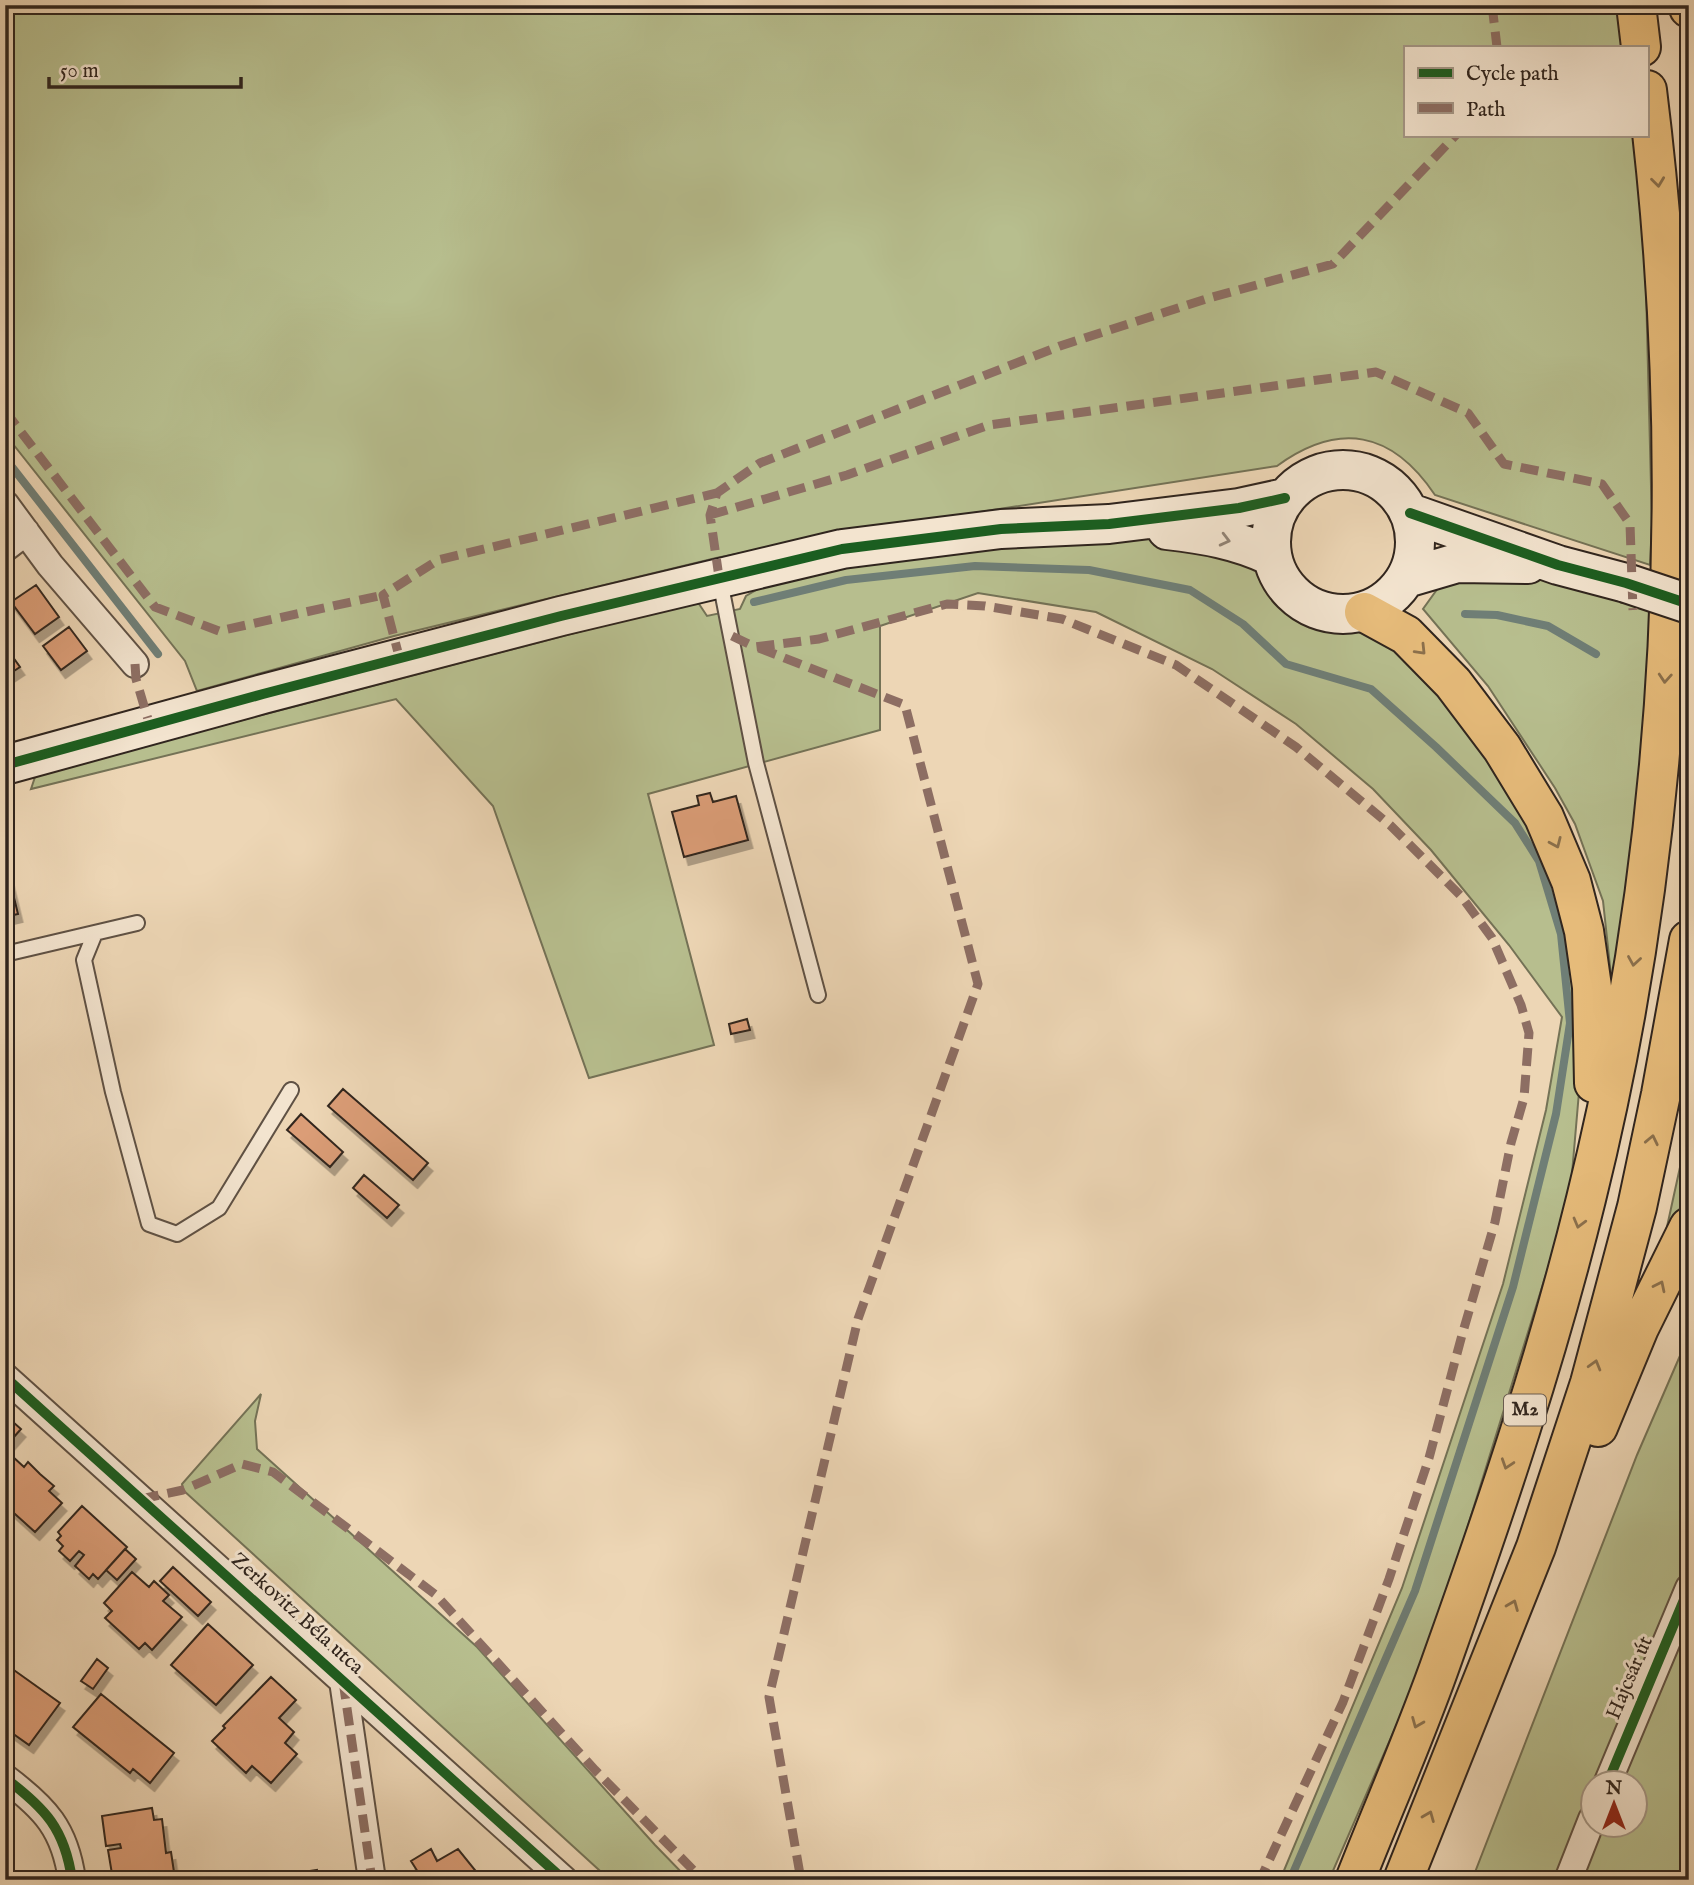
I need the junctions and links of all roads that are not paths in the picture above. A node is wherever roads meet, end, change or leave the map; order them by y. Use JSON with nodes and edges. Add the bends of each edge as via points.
{"nodes":[{"id":1,"x":1636,"y":5,"type":"edge"},
{"id":2,"x":1642,"y":46,"type":"edge"},
{"id":3,"x":1648,"y":98,"type":"edge"},
{"id":4,"x":1284,"y":498,"type":"junction"},
{"id":5,"x":5,"y":504,"type":"edge"},
{"id":6,"x":1410,"y":513,"type":"junction"},
{"id":7,"x":1109,"y":524,"type":"junction"},
{"id":8,"x":16,"y":540,"type":"edge"},
{"id":9,"x":1271,"y":556,"type":"junction"},
{"id":10,"x":1558,"y":565,"type":"junction"},
{"id":11,"x":719,"y":577,"type":"junction"},
{"id":12,"x":1406,"y":578,"type":"junction"},
{"id":13,"x":1689,"y":604,"type":"edge"},
{"id":14,"x":1364,"y":612,"type":"junction"},
{"id":15,"x":135,"y":664,"type":"dead end"},
{"id":16,"x":5,"y":765,"type":"edge"},
{"id":17,"x":137,"y":923,"type":"dead end"},
{"id":18,"x":95,"y":933,"type":"junction"},
{"id":19,"x":1689,"y":940,"type":"edge"},
{"id":20,"x":5,"y":954,"type":"edge"},
{"id":21,"x":818,"y":995,"type":"dead end"},
{"id":22,"x":291,"y":1090,"type":"dead end"},
{"id":23,"x":1596,"y":1156,"type":"junction"},
{"id":24,"x":1689,"y":1227,"type":"edge"},
{"id":25,"x":5,"y":1377,"type":"edge"},
{"id":26,"x":1536,"y":1547,"type":"junction"},
{"id":27,"x":1689,"y":1588,"type":"edge"},
{"id":28,"x":343,"y":1681,"type":"junction"},
{"id":29,"x":1612,"y":1770,"type":"edge"},
{"id":30,"x":5,"y":1778,"type":"edge"},
{"id":31,"x":1584,"y":1840,"type":"edge"},
{"id":32,"x":72,"y":1880,"type":"edge"},
{"id":33,"x":372,"y":1880,"type":"edge"},
{"id":34,"x":564,"y":1880,"type":"edge"},
{"id":35,"x":1355,"y":1880,"type":"edge"},
{"id":36,"x":1403,"y":1880,"type":"edge"},
{"id":37,"x":1568,"y":1880,"type":"edge"}],
"edges":[{"from":1,"to":2,"type":"highway"},
{"from":3,"to":23,"type":"highway","number":"M2","one_way":true,"via":[[1669,351],[1672,507],[1668,639],[1644,894]]},
{"from":4,"to":6,"type":"street","via":[[1314,475],[1352,470],[1386,484]]},
{"from":4,"to":7,"type":"street"},
{"from":4,"to":9,"type":"street","via":[[1270,536]]},
{"from":5,"to":8,"type":"street"},
{"from":6,"to":10,"type":"street"},
{"from":6,"to":12,"type":"street","via":[[1414,557]]},
{"from":7,"to":9,"type":"street","one_way":true,"via":[[1201,534]]},
{"from":7,"to":11,"type":"street","via":[[1001,529],[842,549]]},
{"from":8,"to":15,"type":"street","via":[[50,565]]},
{"from":9,"to":14,"type":"street","via":[[1279,579],[1295,598],[1316,610],[1340,615]]},
{"from":10,"to":12,"type":"street","via":[[1457,563]]},
{"from":10,"to":13,"type":"street","bridge":true},
{"from":11,"to":16,"type":"street"},
{"from":11,"to":21,"type":"lane","via":[[756,763]]},
{"from":12,"to":14,"type":"street","via":[[1388,599]]},
{"from":14,"to":23,"type":"highway","one_way":true,"via":[[1406,635],[1452,683],[1509,759],[1560,851],[1584,931],[1592,987]]},
{"from":17,"to":18,"type":"lane"},
{"from":18,"to":20,"type":"lane"},
{"from":18,"to":22,"type":"lane","via":[[84,960],[149,1224],[177,1234],[219,1208]]},
{"from":26,"to":19,"type":"highway","number":"M2","one_way":true,"via":[[1590,1383],[1637,1207]]},
{"from":23,"to":35,"type":"highway","number":"M2","one_way":true,"via":[[1536,1378],[1460,1609]]},
{"from":26,"to":24,"type":"highway","one_way":true,"via":[[1604,1415],[1639,1328]]},
{"from":25,"to":28,"type":"street","name":"Zerkovitz Béla utca"},
{"from":36,"to":26,"type":"highway","number":"M2","one_way":true},
{"from":27,"to":29,"type":"street","name":"Hajcsár út"},
{"from":28,"to":33,"type":"street"},
{"from":28,"to":34,"type":"street","name":"Zerkovitz Béla utca"},
{"from":30,"to":32,"type":"street","via":[[57,1828]]},
{"from":31,"to":37,"type":"street"}]}
